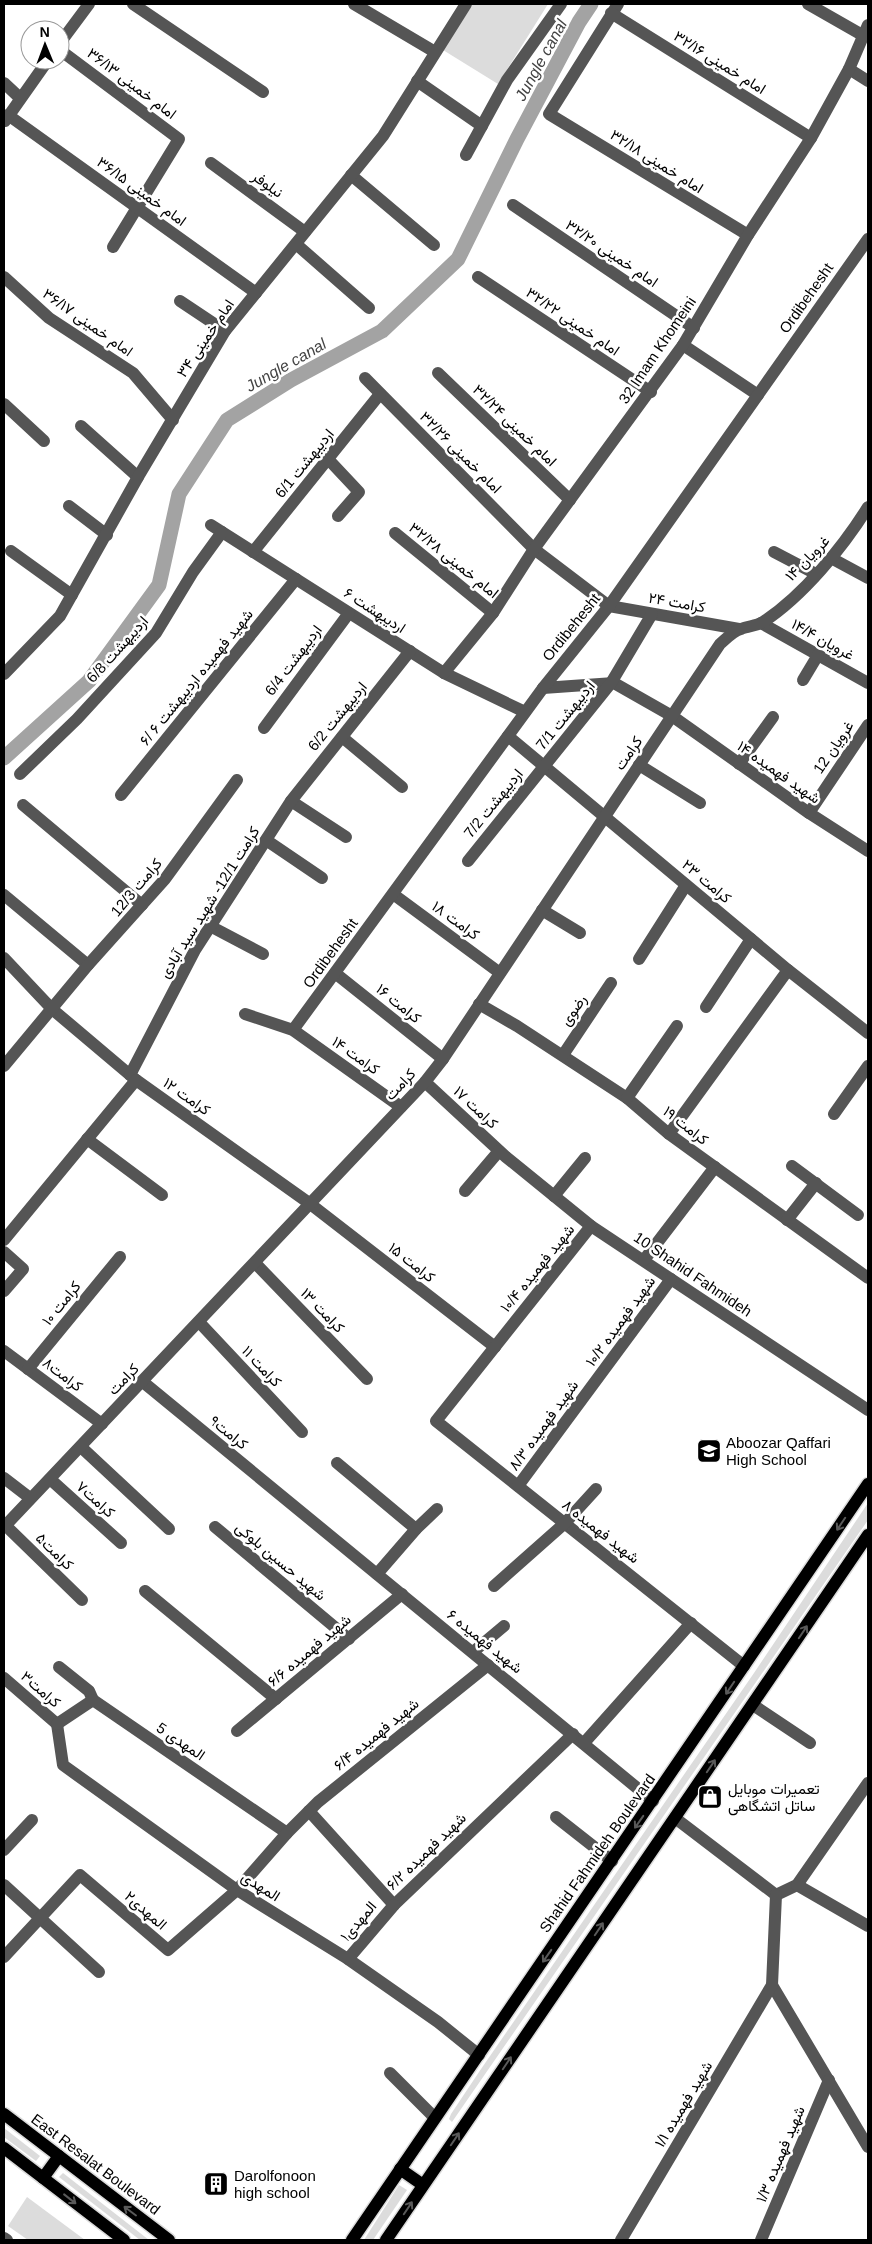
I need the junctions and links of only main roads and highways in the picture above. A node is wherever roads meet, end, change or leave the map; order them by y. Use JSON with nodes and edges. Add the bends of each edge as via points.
{"nodes":[{"id":1,"x":868,"y":1484,"type":"edge"},
{"id":2,"x":868,"y":1535,"type":"edge"},
{"id":3,"x":4,"y":2114,"type":"edge"},
{"id":4,"x":4,"y":2148,"type":"edge"},
{"id":5,"x":60,"y":2156,"type":"junction"},
{"id":6,"x":400,"y":2170,"type":"junction"},
{"id":7,"x":43,"y":2178,"type":"junction"},
{"id":8,"x":424,"y":2185,"type":"junction"},
{"id":9,"x":124,"y":2240,"type":"edge"},
{"id":10,"x":169,"y":2240,"type":"edge"},
{"id":11,"x":352,"y":2240,"type":"edge"},
{"id":12,"x":386,"y":2240,"type":"edge"}],
"edges":[{"from":1,"to":6,"type":"main road","name":"Shahid Fahmideh Boulevard","one_way":true},
{"from":8,"to":2,"type":"main road","one_way":true},
{"from":3,"to":5,"type":"main road","name":"East Resalat Boulevard"},
{"from":4,"to":7,"type":"main road"},
{"from":5,"to":7,"type":"main road"},
{"from":10,"to":5,"type":"main road","name":"East Resalat Boulevard","one_way":true},
{"from":6,"to":8,"type":"main road"},
{"from":6,"to":11,"type":"main road","name":"Shahid Fahmideh Boulevard"},
{"from":7,"to":9,"type":"main road","one_way":true},
{"from":12,"to":8,"type":"main road","one_way":true}]}
